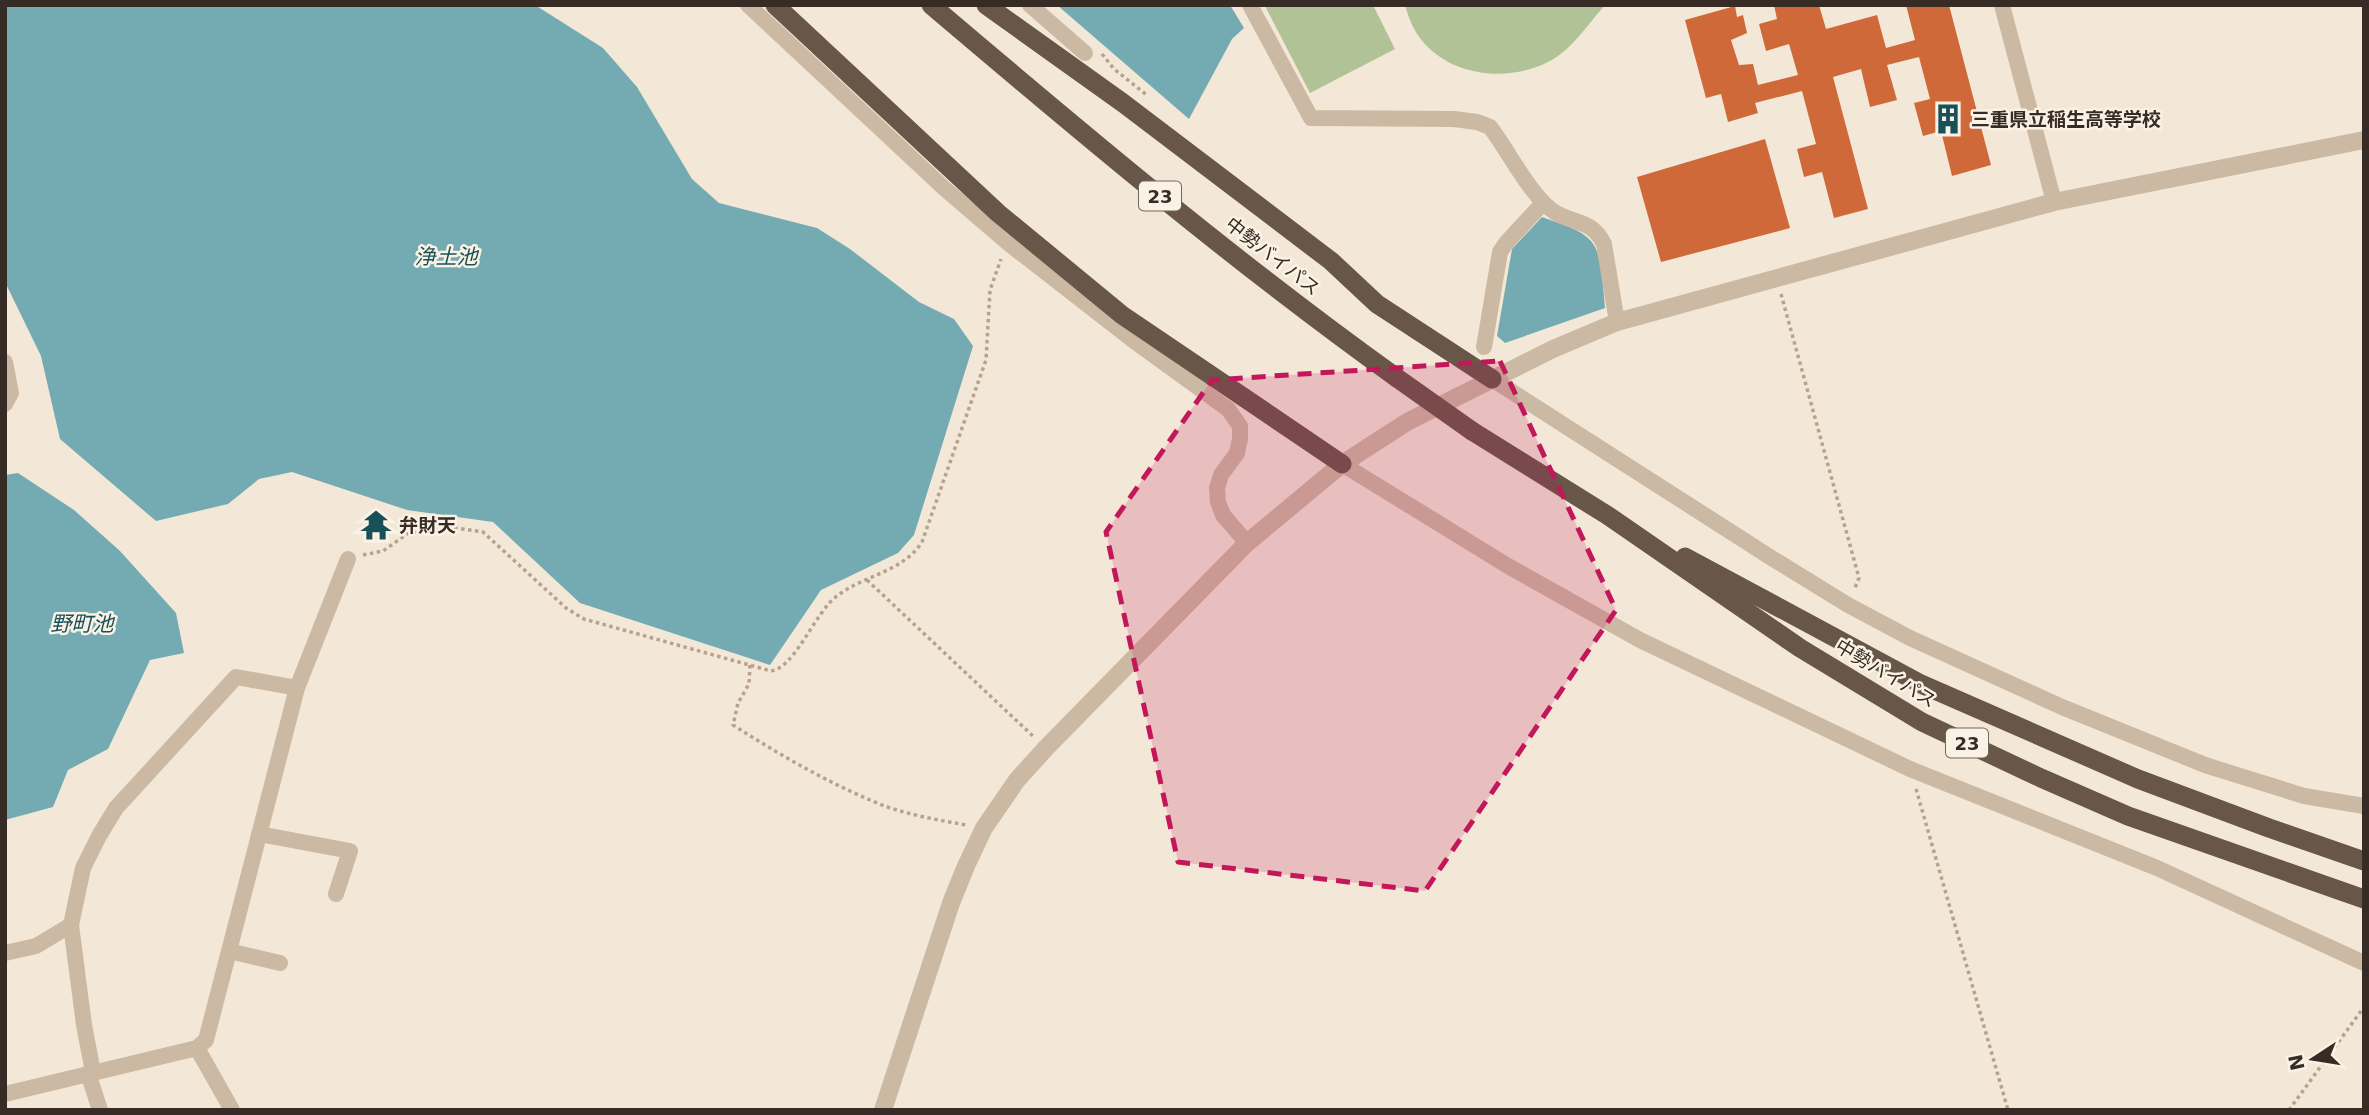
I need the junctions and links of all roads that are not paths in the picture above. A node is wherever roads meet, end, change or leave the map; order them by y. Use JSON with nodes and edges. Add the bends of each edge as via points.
{"nodes":[{"id":1,"x":747,"y":5,"type":"edge"},
{"id":2,"x":775,"y":5,"type":"edge"},
{"id":3,"x":931,"y":5,"type":"edge"},
{"id":4,"x":986,"y":5,"type":"edge"},
{"id":5,"x":1030,"y":5,"type":"edge"},
{"id":6,"x":1250,"y":5,"type":"edge"},
{"id":7,"x":2002,"y":5,"type":"edge"},
{"id":8,"x":1092,"y":51,"type":"road end"},
{"id":9,"x":2364,"y":140,"type":"edge"},
{"id":10,"x":2054,"y":202,"type":"junction"},
{"id":11,"x":1543,"y":203,"type":"junction"},
{"id":12,"x":1617,"y":323,"type":"junction"},
{"id":13,"x":1484,"y":347,"type":"dead end"},
{"id":14,"x":5,"y":362,"type":"edge"},
{"id":15,"x":1492,"y":379,"type":"junction"},
{"id":16,"x":5,"y":404,"type":"edge"},
{"id":17,"x":1342,"y":464,"type":"junction"},
{"id":18,"x":1607,"y":515,"type":"junction"},
{"id":19,"x":1247,"y":544,"type":"junction"},
{"id":20,"x":348,"y":559,"type":"road end"},
{"id":21,"x":297,"y":688,"type":"junction"},
{"id":22,"x":2364,"y":806,"type":"edge"},
{"id":23,"x":260,"y":834,"type":"junction"},
{"id":24,"x":2364,"y":861,"type":"edge"},
{"id":25,"x":336,"y":894,"type":"dead end"},
{"id":26,"x":2364,"y":899,"type":"edge"},
{"id":27,"x":71,"y":925,"type":"junction"},
{"id":28,"x":229,"y":951,"type":"junction"},
{"id":29,"x":5,"y":953,"type":"edge"},
{"id":30,"x":280,"y":963,"type":"dead end"},
{"id":31,"x":2364,"y":964,"type":"edge"},
{"id":32,"x":197,"y":1048,"type":"junction"},
{"id":33,"x":91,"y":1073,"type":"junction"},
{"id":34,"x":5,"y":1094,"type":"edge"},
{"id":35,"x":100,"y":1110,"type":"edge"},
{"id":36,"x":232,"y":1110,"type":"edge"},
{"id":37,"x":883,"y":1110,"type":"edge"}],
"edges":[{"from":1,"to":19,"type":"street","via":[[1008,243],[1228,409],[1240,426],[1240,439],[1217,488],[1223,515]]},
{"from":2,"to":17,"type":"highway","via":[[998,213],[1122,315]]},
{"from":3,"to":18,"type":"highway","name":"中勢バイパス","number":"23","bridge":true,"via":[[1107,154],[1310,314],[1472,430]]},
{"from":4,"to":15,"type":"highway","via":[[1320,253],[1377,304]]},
{"from":5,"to":8,"type":"street"},
{"from":6,"to":11,"type":"street","via":[[1311,118],[1477,121],[1490,127]]},
{"from":7,"to":10,"type":"street"},
{"from":9,"to":10,"type":"street"},
{"from":10,"to":12,"type":"street"},
{"from":11,"to":12,"type":"street","via":[[1599,234]]},
{"from":11,"to":13,"type":"street","via":[[1500,252]]},
{"from":12,"to":15,"type":"street"},
{"from":14,"to":16,"type":"street","via":[[11,393]]},
{"from":15,"to":17,"type":"street","via":[[1407,422]]},
{"from":15,"to":22,"type":"street","via":[[1849,605],[1910,638],[2205,765],[2305,796]]},
{"from":17,"to":19,"type":"street"},
{"from":17,"to":31,"type":"street","via":[[1640,640],[1910,769],[2157,868]]},
{"from":18,"to":24,"type":"highway","name":"中勢バイパス","number":"23","via":[[1921,684],[2138,779]]},
{"from":18,"to":26,"type":"highway","name":"中勢バイパス","number":"23","via":[[1789,641],[1923,722],[2129,816]]},
{"from":19,"to":37,"type":"street","via":[[1046,748],[984,828],[951,903]]},
{"from":20,"to":21,"type":"street"},
{"from":21,"to":23,"type":"street"},
{"from":21,"to":27,"type":"street","via":[[236,677],[116,808],[83,869]]},
{"from":23,"to":25,"type":"street","via":[[357,854]]},
{"from":23,"to":28,"type":"street"},
{"from":27,"to":29,"type":"street","via":[[36,946]]},
{"from":27,"to":33,"type":"street"},
{"from":28,"to":30,"type":"street"},
{"from":28,"to":32,"type":"street","via":[[206,1040]]},
{"from":32,"to":33,"type":"street"},
{"from":32,"to":36,"type":"street"},
{"from":33,"to":34,"type":"street"},
{"from":33,"to":35,"type":"street"}]}
